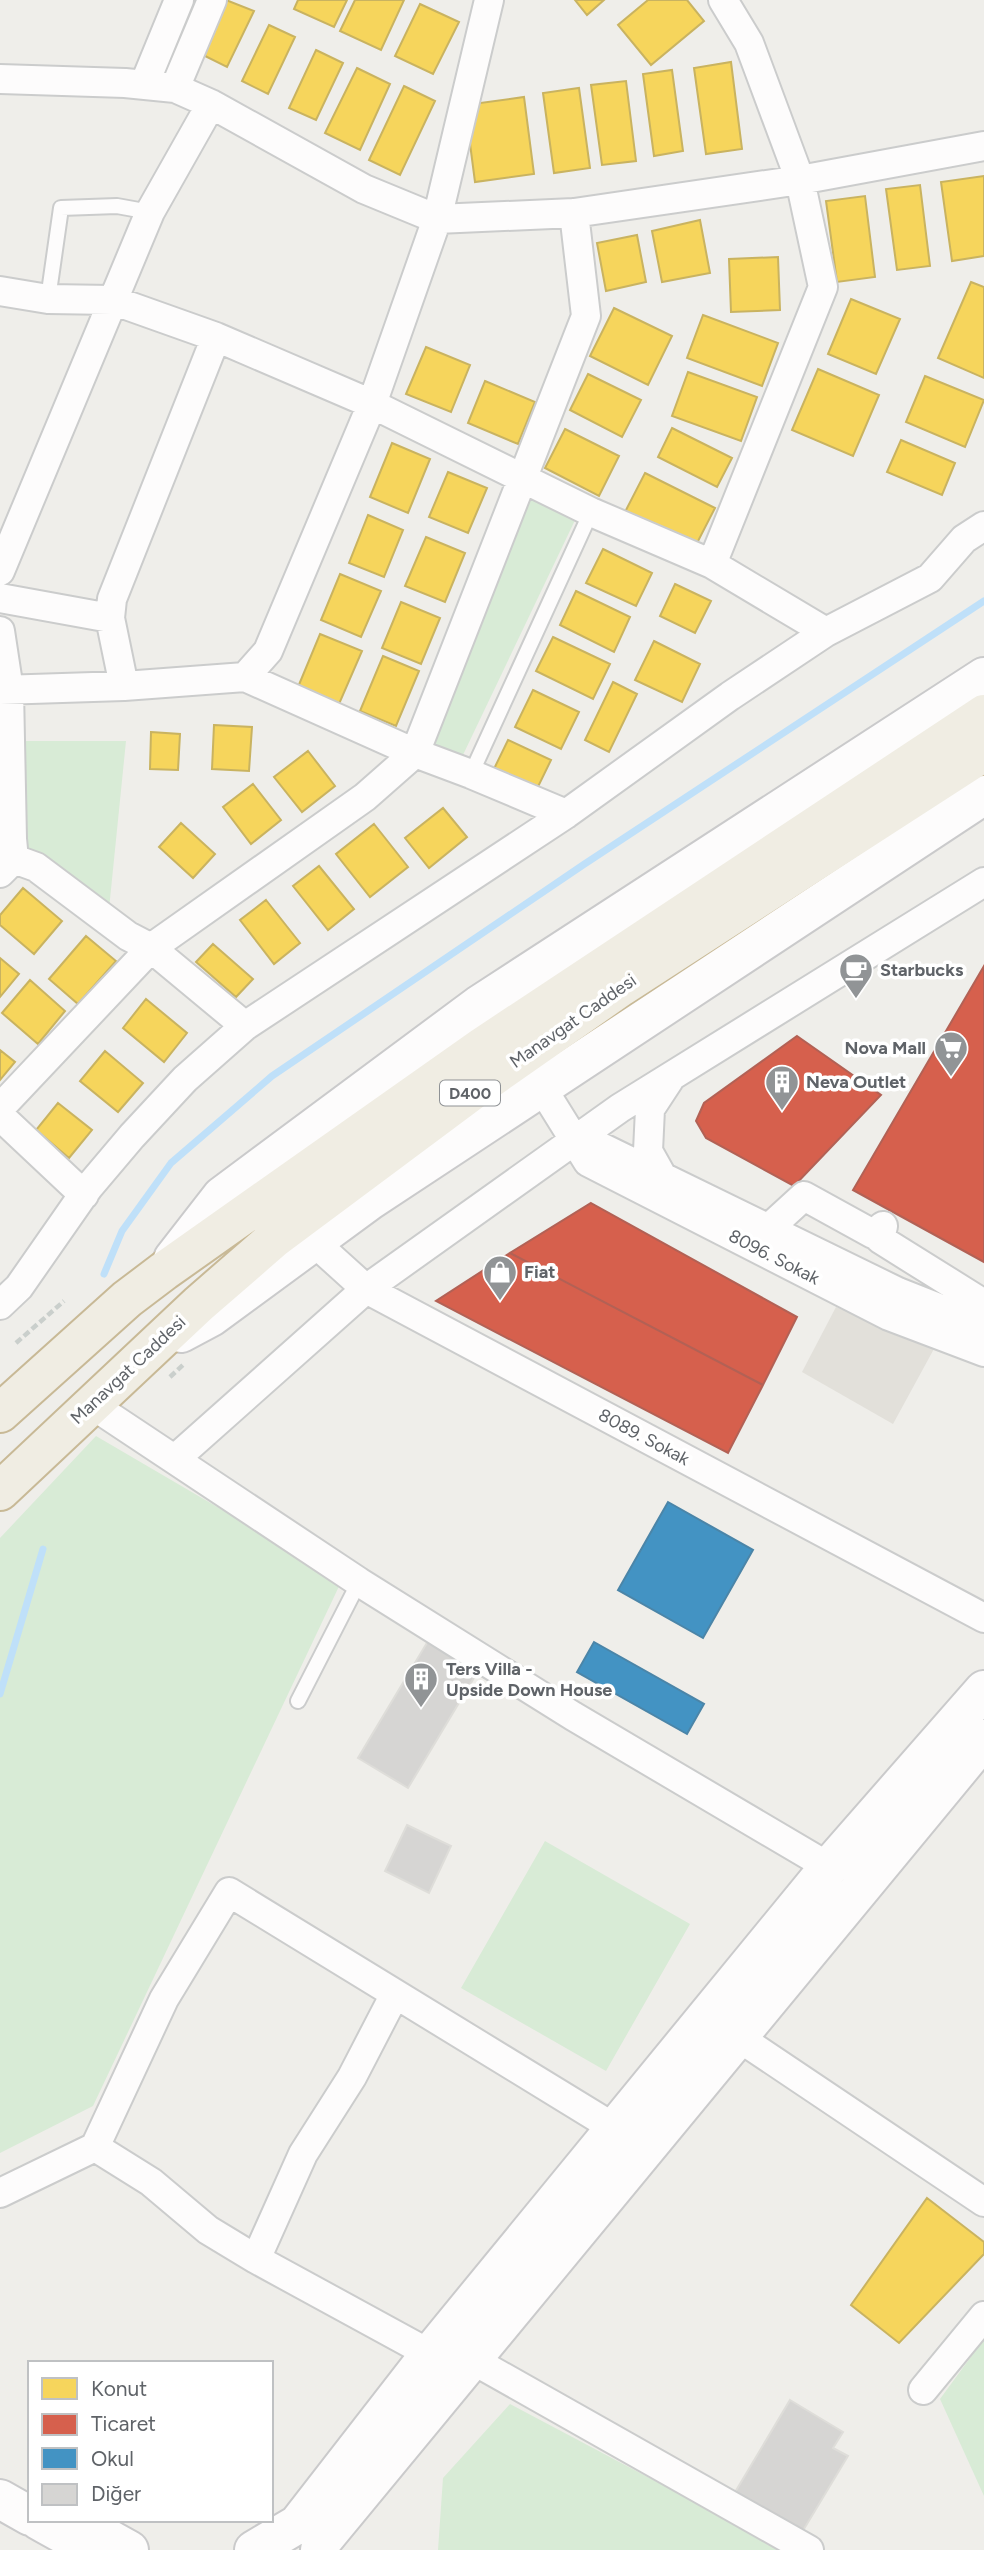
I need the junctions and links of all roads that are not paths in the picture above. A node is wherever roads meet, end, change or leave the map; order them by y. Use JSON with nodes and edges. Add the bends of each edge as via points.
{"nodes":[{"id":1,"x":179,"y":0,"type":"edge"},
{"id":2,"x":212,"y":0,"type":"edge"},
{"id":3,"x":489,"y":0,"type":"edge"},
{"id":4,"x":723,"y":0,"type":"edge"},
{"id":5,"x":0,"y":79,"type":"edge"},
{"id":6,"x":144,"y":85,"type":"junction"},
{"id":7,"x":175,"y":88,"type":"junction"},
{"id":8,"x":211,"y":104,"type":"junction"},
{"id":9,"x":984,"y":146,"type":"edge"},
{"id":10,"x":800,"y":180,"type":"junction"},
{"id":11,"x":150,"y":212,"type":"junction"},
{"id":12,"x":574,"y":213,"type":"junction"},
{"id":13,"x":437,"y":219,"type":"junction"},
{"id":14,"x":0,"y":291,"type":"edge"},
{"id":15,"x":48,"y":299,"type":"junction"},
{"id":16,"x":112,"y":300,"type":"junction"},
{"id":17,"x":216,"y":337,"type":"junction"},
{"id":18,"x":372,"y":404,"type":"junction"},
{"id":19,"x":523,"y":478,"type":"junction"},
{"id":20,"x":591,"y":512,"type":"junction"},
{"id":21,"x":984,"y":526,"type":"edge"},
{"id":22,"x":712,"y":564,"type":"junction"},
{"id":23,"x":0,"y":571,"type":"edge"},
{"id":24,"x":0,"y":598,"type":"edge"},
{"id":25,"x":110,"y":618,"type":"junction"},
{"id":26,"x":0,"y":631,"type":"edge"},
{"id":27,"x":826,"y":632,"type":"junction"},
{"id":28,"x":245,"y":677,"type":"junction"},
{"id":29,"x":984,"y":677,"type":"edge"},
{"id":30,"x":124,"y":686,"type":"junction"},
{"id":31,"x":4,"y":690,"type":"edge"},
{"id":32,"x":984,"y":713,"type":"edge"},
{"id":33,"x":984,"y":752,"type":"edge"},
{"id":34,"x":415,"y":753,"type":"junction"},
{"id":35,"x":471,"y":774,"type":"junction"},
{"id":36,"x":984,"y":795,"type":"edge"},
{"id":37,"x":566,"y":814,"type":"junction"},
{"id":38,"x":7,"y":866,"type":"edge"},
{"id":39,"x":984,"y":883,"type":"edge"},
{"id":40,"x":151,"y":948,"type":"junction"},
{"id":41,"x":245,"y":1026,"type":"junction"},
{"id":42,"x":672,"y":1076,"type":"junction"},
{"id":43,"x":542,"y":1088,"type":"junction"},
{"id":44,"x":0,"y":1108,"type":"edge"},
{"id":45,"x":0,"y":1116,"type":"edge"},
{"id":46,"x":576,"y":1141,"type":"junction"},
{"id":47,"x":662,"y":1176,"type":"junction"},
{"id":48,"x":84,"y":1195,"type":"junction"},
{"id":49,"x":768,"y":1229,"type":"junction"},
{"id":50,"x":314,"y":1242,"type":"junction"},
{"id":51,"x":164,"y":1271,"type":"junction"},
{"id":52,"x":366,"y":1289,"type":"junction"},
{"id":53,"x":984,"y":1304,"type":"edge"},
{"id":54,"x":0,"y":1305,"type":"edge"},
{"id":55,"x":984,"y":1326,"type":"edge"},
{"id":56,"x":148,"y":1351,"type":"junction"},
{"id":57,"x":984,"y":1352,"type":"edge"},
{"id":58,"x":91,"y":1404,"type":"junction"},
{"id":59,"x":0,"y":1413,"type":"edge"},
{"id":60,"x":175,"y":1459,"type":"junction"},
{"id":61,"x":0,"y":1491,"type":"edge"},
{"id":62,"x":359,"y":1582,"type":"junction"},
{"id":63,"x":984,"y":1618,"type":"edge"},
{"id":64,"x":984,"y":1690,"type":"edge"},
{"id":65,"x":298,"y":1701,"type":"dead end"},
{"id":66,"x":984,"y":1739,"type":"edge"},
{"id":67,"x":829,"y":1867,"type":"junction"},
{"id":68,"x":396,"y":1994,"type":"junction"},
{"id":69,"x":738,"y":2037,"type":"junction"},
{"id":70,"x":616,"y":2129,"type":"junction"},
{"id":71,"x":95,"y":2147,"type":"junction"},
{"id":72,"x":0,"y":2193,"type":"edge"},
{"id":73,"x":984,"y":2202,"type":"edge"},
{"id":74,"x":256,"y":2259,"type":"junction"},
{"id":75,"x":984,"y":2316,"type":"edge"},
{"id":76,"x":430,"y":2354,"type":"junction"},
{"id":77,"x":471,"y":2359,"type":"junction"},
{"id":78,"x":923,"y":2390,"type":"dead end"},
{"id":79,"x":0,"y":2479,"type":"edge"},
{"id":80,"x":28,"y":2494,"type":"edge"},
{"id":81,"x":0,"y":2499,"type":"edge"},
{"id":82,"x":28,"y":2515,"type":"edge"},
{"id":83,"x":42,"y":2522,"type":"edge"},
{"id":84,"x":79,"y":2522,"type":"edge"},
{"id":85,"x":92,"y":2550,"type":"edge"},
{"id":86,"x":129,"y":2550,"type":"edge"},
{"id":87,"x":254,"y":2550,"type":"edge"},
{"id":88,"x":320,"y":2550,"type":"edge"},
{"id":89,"x":809,"y":2550,"type":"edge"}],
"edges":[{"from":1,"to":6,"type":"street"},
{"from":2,"to":7,"type":"street"},
{"from":3,"to":13,"type":"street"},
{"from":4,"to":10,"type":"street","via":[[749,43]]},
{"from":5,"to":6,"type":"street"},
{"from":6,"to":7,"type":"street"},
{"from":7,"to":8,"type":"street"},
{"from":8,"to":11,"type":"street"},
{"from":8,"to":13,"type":"street","via":[[364,189]]},
{"from":9,"to":10,"type":"street"},
{"from":10,"to":12,"type":"street"},
{"from":10,"to":22,"type":"street","via":[[823,287]]},
{"from":11,"to":15,"type":"lane","via":[[117,205],[61,208]]},
{"from":11,"to":16,"type":"street"},
{"from":12,"to":13,"type":"street"},
{"from":12,"to":19,"type":"street","via":[[586,316]]},
{"from":13,"to":18,"type":"street"},
{"from":14,"to":15,"type":"street"},
{"from":15,"to":16,"type":"street"},
{"from":16,"to":17,"type":"street"},
{"from":16,"to":23,"type":"street"},
{"from":17,"to":18,"type":"street"},
{"from":17,"to":25,"type":"street","via":[[113,599]]},
{"from":18,"to":19,"type":"street"},
{"from":18,"to":28,"type":"street","via":[[268,651]]},
{"from":19,"to":20,"type":"street"},
{"from":19,"to":34,"type":"street"},
{"from":20,"to":22,"type":"street"},
{"from":20,"to":35,"type":"lane"},
{"from":21,"to":27,"type":"street","via":[[964,539],[930,578]]},
{"from":22,"to":27,"type":"street"},
{"from":24,"to":25,"type":"street"},
{"from":25,"to":30,"type":"street"},
{"from":26,"to":31,"type":"street"},
{"from":27,"to":37,"type":"street"},
{"from":28,"to":30,"type":"street"},
{"from":28,"to":34,"type":"street"},
{"from":29,"to":51,"type":"street","via":[[479,1005],[222,1196]]},
{"from":30,"to":31,"type":"street"},
{"from":31,"to":38,"type":"street","via":[[12,839]]},
{"from":32,"to":51,"type":"highway","name":"Manavgat Caddesi","number":"D400","via":[[482,1046]]},
{"from":33,"to":56,"type":"highway","name":"Manavgat Caddesi","number":"D400","via":[[621,987],[471,1092],[275,1238]]},
{"from":34,"to":35,"type":"street"},
{"from":34,"to":40,"type":"street","via":[[365,797]]},
{"from":35,"to":37,"type":"street"},
{"from":36,"to":43,"type":"street"},
{"from":37,"to":41,"type":"street"},
{"from":38,"to":40,"type":"street","via":[[36,867]]},
{"from":39,"to":42,"type":"street"},
{"from":40,"to":41,"type":"street"},
{"from":40,"to":44,"type":"street"},
{"from":41,"to":48,"type":"street","via":[[185,1079]]},
{"from":42,"to":46,"type":"street"},
{"from":42,"to":47,"type":"street","via":[[650,1109],[648,1151]]},
{"from":43,"to":46,"type":"street","name":"8096. Sokak"},
{"from":43,"to":50,"type":"street"},
{"from":45,"to":48,"type":"street"},
{"from":46,"to":47,"type":"street","name":"8096. Sokak","via":[[603,1148]]},
{"from":46,"to":52,"type":"street"},
{"from":46,"to":57,"type":"street","name":"8096. Sokak","via":[[588,1162],[889,1316]]},
{"from":47,"to":49,"type":"street","name":"8096. Sokak"},
{"from":48,"to":54,"type":"street","via":[[19,1287]]},
{"from":49,"to":53,"type":"street","via":[[804,1196],[873,1234],[883,1226],[880,1239]]},
{"from":49,"to":55,"type":"street","name":"8096. Sokak","via":[[898,1292]]},
{"from":50,"to":52,"type":"street","name":"8089. Sokak"},
{"from":50,"to":56,"type":"street","via":[[211,1317]]},
{"from":51,"to":59,"type":"highway","name":"Manavgat Caddesi","number":"D400"},
{"from":52,"to":60,"type":"street"},
{"from":52,"to":63,"type":"street","name":"8089. Sokak"},
{"from":56,"to":58,"type":"highway","name":"Manavgat Caddesi","number":"D400"},
{"from":58,"to":60,"type":"street"},
{"from":58,"to":61,"type":"highway","name":"Manavgat Caddesi","number":"D400"},
{"from":60,"to":62,"type":"street"},
{"from":62,"to":65,"type":"lane"},
{"from":62,"to":67,"type":"street","via":[[573,1716]]},
{"from":64,"to":67,"type":"street"},
{"from":66,"to":69,"type":"street"},
{"from":67,"to":70,"type":"street"},
{"from":68,"to":70,"type":"street"},
{"from":68,"to":71,"type":"street","via":[[229,1892],[164,1999]]},
{"from":68,"to":74,"type":"street","via":[[352,2077],[303,2154]]},
{"from":69,"to":73,"type":"street"},
{"from":69,"to":77,"type":"street"},
{"from":70,"to":76,"type":"street"},
{"from":71,"to":72,"type":"street"},
{"from":71,"to":74,"type":"street","via":[[151,2182],[208,2230]]},
{"from":74,"to":76,"type":"street"},
{"from":75,"to":78,"type":"street"},
{"from":76,"to":87,"type":"street","via":[[298,2524]]},
{"from":77,"to":88,"type":"street"},
{"from":77,"to":89,"type":"street"},
{"from":79,"to":80,"type":"street"},
{"from":81,"to":82,"type":"street"},
{"from":83,"to":85,"type":"street"},
{"from":84,"to":86,"type":"street"}]}
